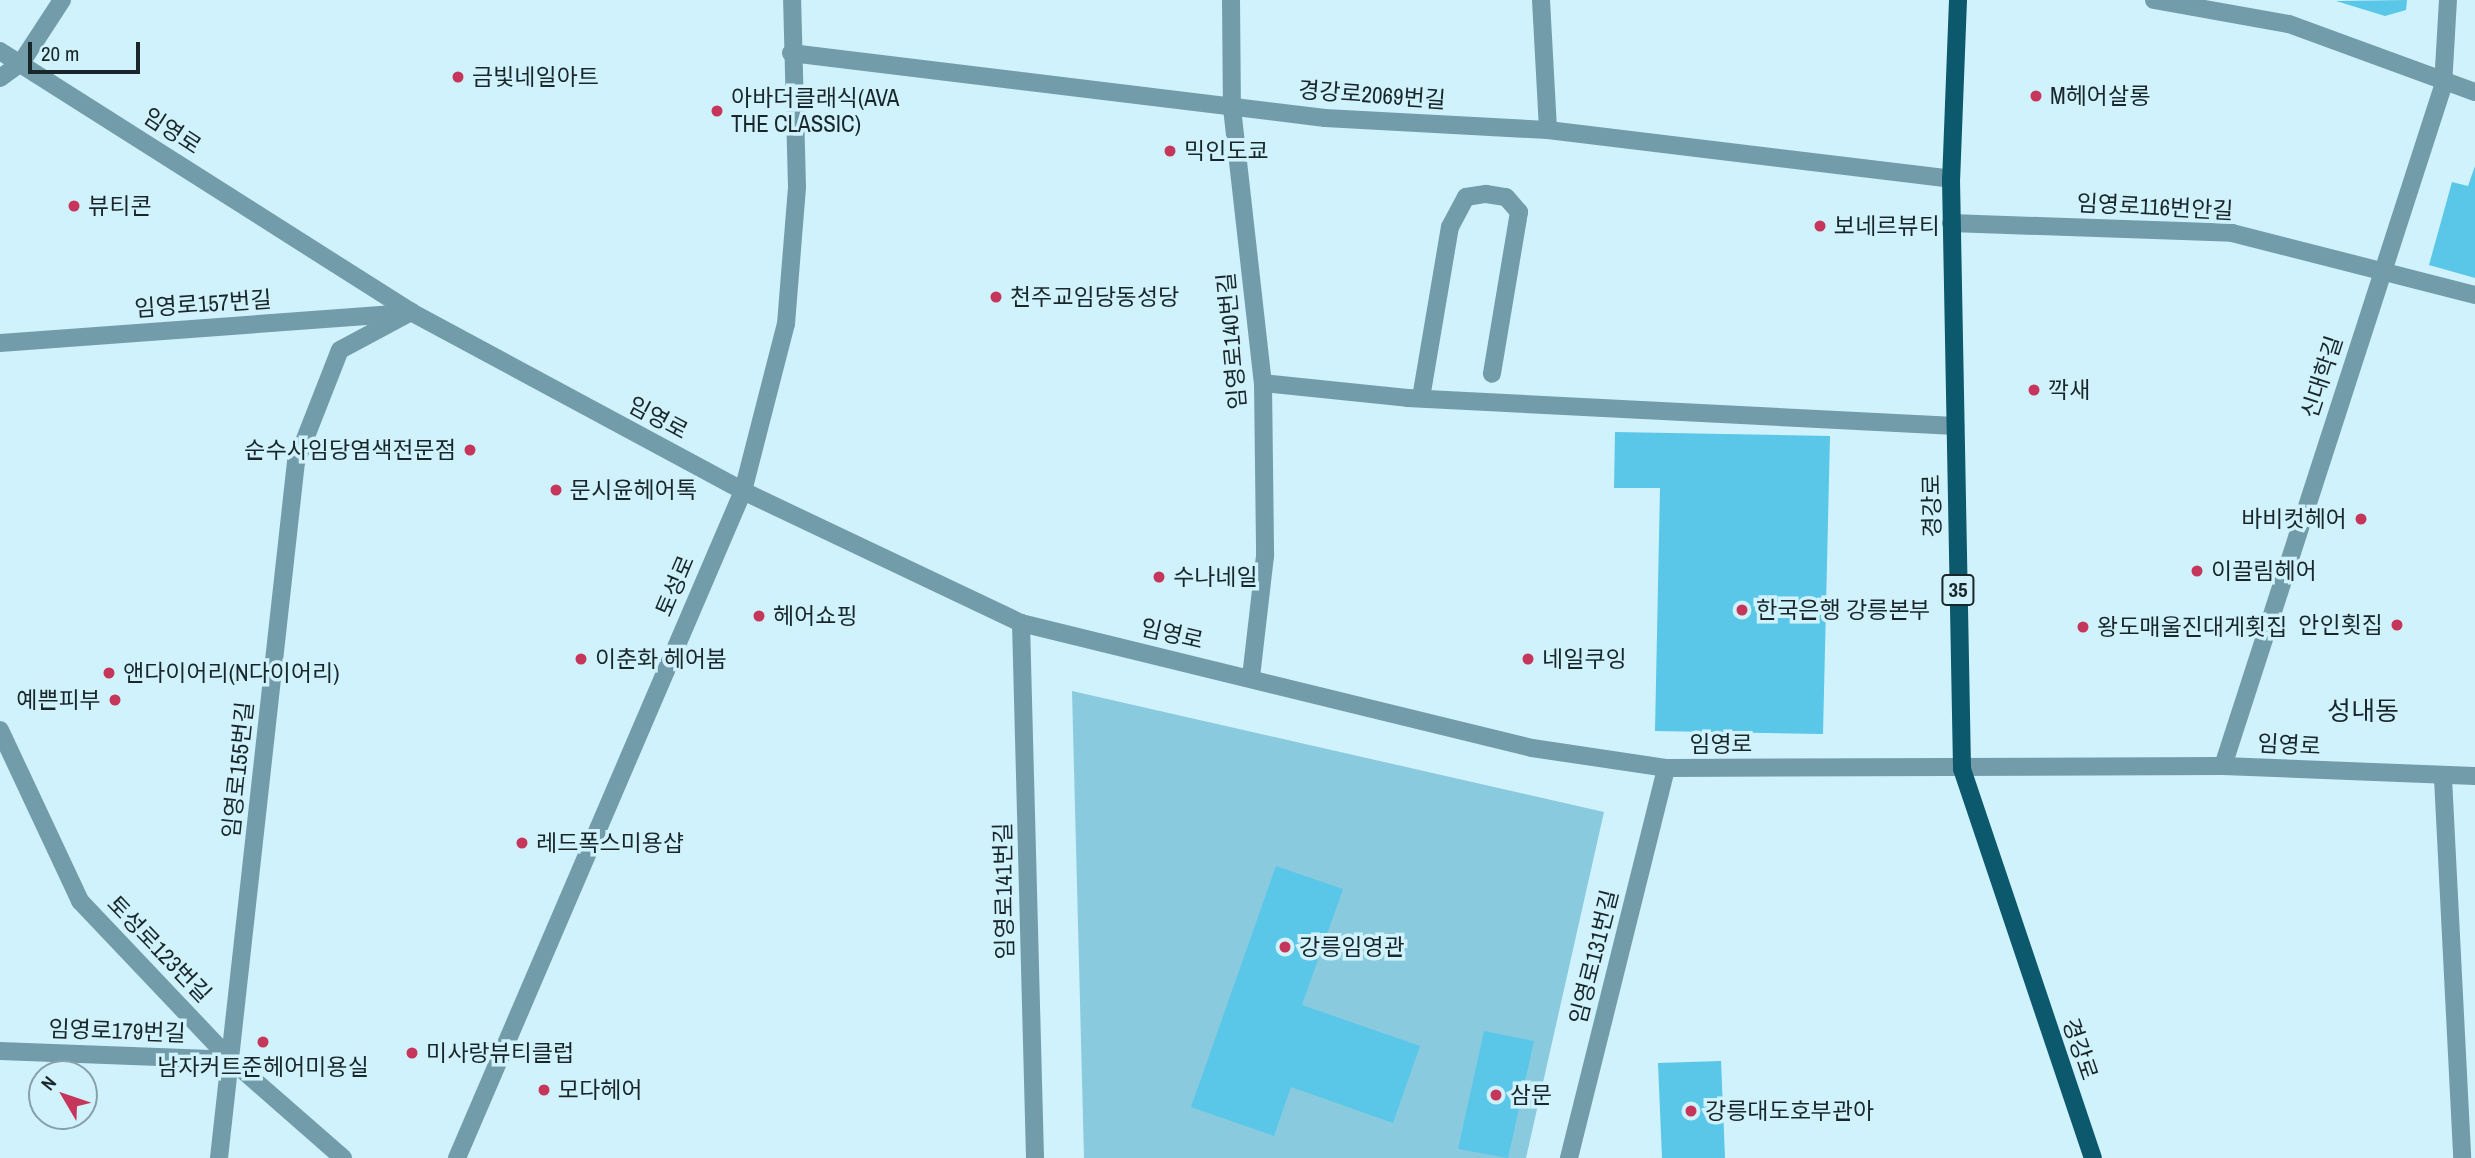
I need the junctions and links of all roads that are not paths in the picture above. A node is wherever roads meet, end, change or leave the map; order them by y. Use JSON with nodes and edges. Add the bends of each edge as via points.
{"nodes":[{"id":1,"x":62,"y":0,"type":"edge"},
{"id":2,"x":792,"y":0,"type":"edge"},
{"id":3,"x":1231,"y":0,"type":"edge"},
{"id":4,"x":1541,"y":0,"type":"edge"},
{"id":5,"x":1958,"y":0,"type":"edge"},
{"id":6,"x":2154,"y":0,"type":"edge"},
{"id":7,"x":2448,"y":0,"type":"edge"},
{"id":8,"x":0,"y":51,"type":"edge"},
{"id":9,"x":791,"y":53,"type":"junction"},
{"id":10,"x":21,"y":63,"type":"junction"},
{"id":11,"x":0,"y":78,"type":"edge"},
{"id":12,"x":2443,"y":86,"type":"junction"},
{"id":13,"x":2475,"y":92,"type":"edge"},
{"id":14,"x":1232,"y":108,"type":"junction"},
{"id":15,"x":1548,"y":130,"type":"junction"},
{"id":16,"x":1951,"y":179,"type":"junction"},
{"id":17,"x":1951,"y":223,"type":"junction"},
{"id":18,"x":2381,"y":275,"type":"junction"},
{"id":19,"x":2475,"y":295,"type":"edge"},
{"id":20,"x":411,"y":312,"type":"junction"},
{"id":21,"x":0,"y":344,"type":"edge"},
{"id":22,"x":1492,"y":374,"type":"dead end"},
{"id":23,"x":1263,"y":383,"type":"junction"},
{"id":24,"x":1421,"y":398,"type":"junction"},
{"id":25,"x":1955,"y":426,"type":"junction"},
{"id":26,"x":743,"y":491,"type":"junction"},
{"id":27,"x":1021,"y":623,"type":"junction"},
{"id":28,"x":1251,"y":677,"type":"junction"},
{"id":29,"x":0,"y":730,"type":"edge"},
{"id":30,"x":2223,"y":766,"type":"junction"},
{"id":31,"x":1666,"y":768,"type":"junction"},
{"id":32,"x":1962,"y":769,"type":"junction"},
{"id":33,"x":2475,"y":776,"type":"edge"},
{"id":34,"x":2443,"y":778,"type":"junction"},
{"id":35,"x":0,"y":1051,"type":"edge"},
{"id":36,"x":231,"y":1060,"type":"junction"},
{"id":37,"x":219,"y":1158,"type":"edge"},
{"id":38,"x":343,"y":1158,"type":"edge"},
{"id":39,"x":457,"y":1158,"type":"edge"},
{"id":40,"x":1035,"y":1158,"type":"edge"},
{"id":41,"x":1569,"y":1158,"type":"edge"},
{"id":42,"x":2093,"y":1158,"type":"edge"},
{"id":43,"x":2462,"y":1158,"type":"edge"}],
"edges":[{"from":1,"to":10,"type":"street"},
{"from":2,"to":9,"type":"street","name":"토성로"},
{"from":3,"to":14,"type":"street","name":"임영로140번길"},
{"from":4,"to":15,"type":"street"},
{"from":5,"to":16,"type":"main road","name":"경강로","number":"35"},
{"from":6,"to":12,"type":"street","via":[[2289,24]]},
{"from":7,"to":12,"type":"street","name":"신대학길"},
{"from":8,"to":10,"type":"street","name":"임영로"},
{"from":9,"to":14,"type":"street","name":"경강로2069번길"},
{"from":9,"to":26,"type":"street","name":"토성로","via":[[797,187],[786,324]]},
{"from":10,"to":11,"type":"street"},
{"from":10,"to":20,"type":"street","name":"임영로"},
{"from":12,"to":13,"type":"street"},
{"from":12,"to":18,"type":"street","name":"신대학길"},
{"from":14,"to":15,"type":"street","name":"경강로2069번길"},
{"from":14,"to":23,"type":"street","name":"임영로140번길"},
{"from":15,"to":16,"type":"street","name":"경강로2069번길"},
{"from":16,"to":17,"type":"main road","name":"경강로","number":"35"},
{"from":17,"to":18,"type":"street","name":"임영로116번안길","via":[[2232,233]]},
{"from":17,"to":25,"type":"main road","name":"경강로","number":"35"},
{"from":18,"to":19,"type":"street","name":"임영로116번안길"},
{"from":18,"to":30,"type":"street","name":"신대학길"},
{"from":20,"to":21,"type":"street","name":"임영로157번길"},
{"from":20,"to":26,"type":"street","name":"임영로"},
{"from":20,"to":36,"type":"street","name":"임영로155번길","via":[[340,350],[296,462]]},
{"from":22,"to":24,"type":"street","via":[[1519,212],[1506,197],[1486,194],[1466,197],[1450,227]]},
{"from":23,"to":24,"type":"street"},
{"from":23,"to":28,"type":"street","name":"임영로140번길","via":[[1265,556]]},
{"from":24,"to":25,"type":"street"},
{"from":25,"to":32,"type":"main road","name":"경강로","number":"35"},
{"from":26,"to":27,"type":"street","name":"임영로"},
{"from":26,"to":39,"type":"street","name":"토성로"},
{"from":27,"to":28,"type":"street","name":"임영로"},
{"from":27,"to":40,"type":"street","name":"임영로141번길"},
{"from":28,"to":31,"type":"street","name":"임영로","via":[[1532,748]]},
{"from":29,"to":36,"type":"street","name":"토성로123번길","via":[[80,901]]},
{"from":30,"to":32,"type":"street","name":"임영로"},
{"from":30,"to":34,"type":"street","name":"임영로"},
{"from":31,"to":32,"type":"street","name":"임영로"},
{"from":31,"to":41,"type":"street","name":"임영로131번길"},
{"from":32,"to":42,"type":"main road","name":"경강로","number":"35"},
{"from":33,"to":34,"type":"street","name":"임영로"},
{"from":34,"to":43,"type":"street"},
{"from":35,"to":36,"type":"street","name":"임영로179번길"},
{"from":36,"to":37,"type":"street","name":"임영로155번길"},
{"from":36,"to":38,"type":"street","name":"토성로123번길"}]}
